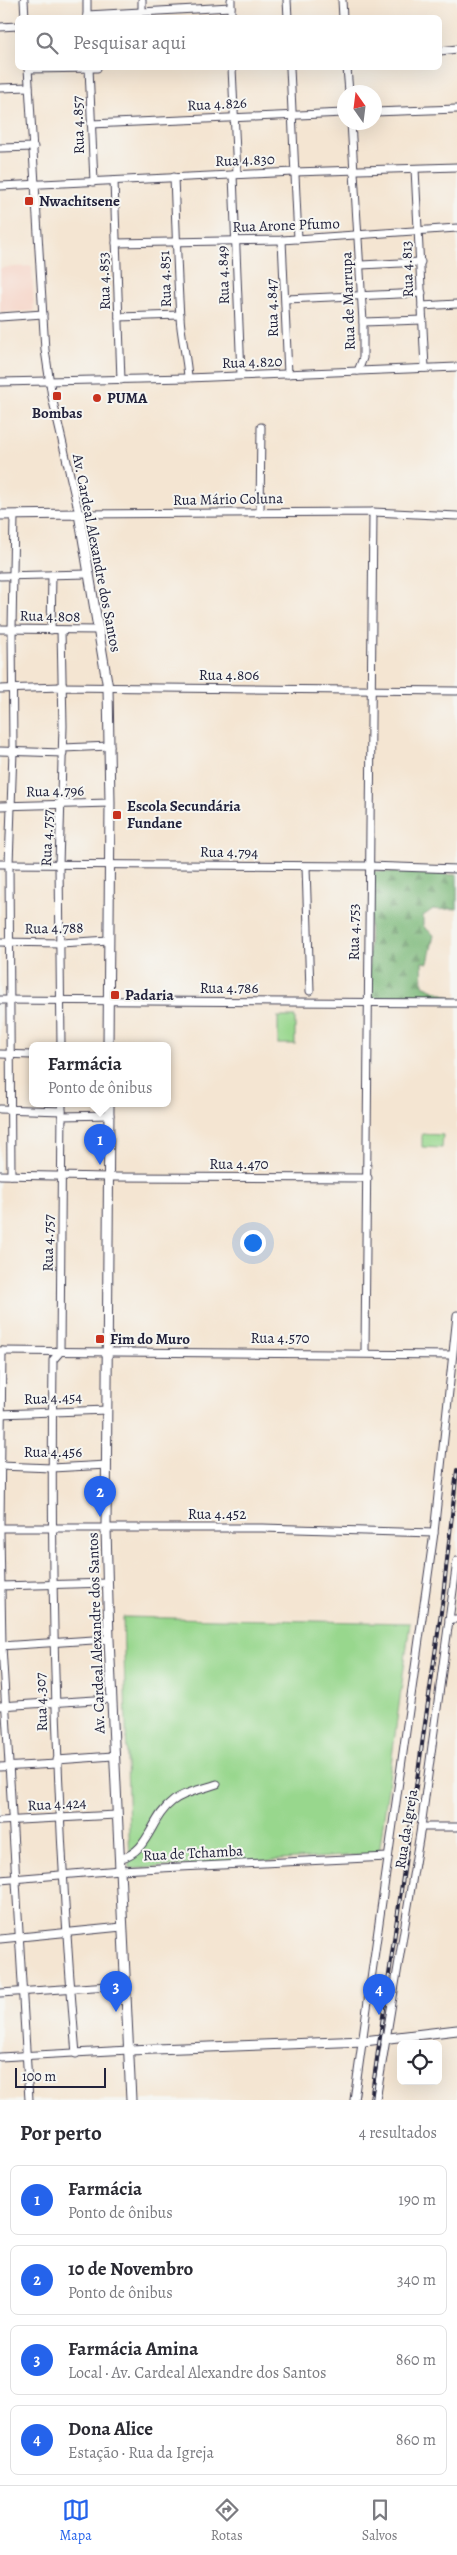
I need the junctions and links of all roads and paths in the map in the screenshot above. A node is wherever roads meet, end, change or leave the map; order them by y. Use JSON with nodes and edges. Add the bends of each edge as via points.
{"nodes":[{"id":1,"x":24,"y":0,"type":"edge"},
{"id":2,"x":87,"y":0,"type":"edge"},
{"id":3,"x":142,"y":0,"type":"edge"},
{"id":4,"x":287,"y":0,"type":"edge"},
{"id":5,"x":342,"y":0,"type":"edge"},
{"id":6,"x":231,"y":3,"type":"edge"},
{"id":7,"x":142,"y":10,"type":"junction"},
{"id":8,"x":25,"y":15,"type":"edge"},
{"id":9,"x":87,"y":15,"type":"edge"},
{"id":10,"x":96,"y":15,"type":"edge"},
{"id":11,"x":288,"y":15,"type":"edge"},
{"id":12,"x":343,"y":15,"type":"edge"},
{"id":13,"x":15,"y":26,"type":"edge"},
{"id":14,"x":0,"y":27,"type":"edge"},
{"id":15,"x":457,"y":49,"type":"edge"},
{"id":16,"x":442,"y":51,"type":"edge"},
{"id":17,"x":28,"y":70,"type":"edge"},
{"id":18,"x":89,"y":70,"type":"edge"},
{"id":19,"x":232,"y":70,"type":"edge"},
{"id":20,"x":290,"y":70,"type":"edge"},
{"id":21,"x":347,"y":70,"type":"edge"},
{"id":22,"x":348,"y":85,"type":"edge"},
{"id":23,"x":29,"y":87,"type":"junction"},
{"id":24,"x":0,"y":88,"type":"edge"},
{"id":25,"x":457,"y":109,"type":"edge"},
{"id":26,"x":382,"y":112,"type":"edge"},
{"id":27,"x":337,"y":113,"type":"edge"},
{"id":28,"x":291,"y":114,"type":"junction"},
{"id":29,"x":235,"y":117,"type":"junction"},
{"id":30,"x":91,"y":124,"type":"junction"},
{"id":31,"x":352,"y":130,"type":"edge"},
{"id":32,"x":34,"y":147,"type":"junction"},
{"id":33,"x":0,"y":148,"type":"edge"},
{"id":34,"x":457,"y":167,"type":"edge"},
{"id":35,"x":415,"y":169,"type":"junction"},
{"id":36,"x":354,"y":170,"type":"junction"},
{"id":37,"x":294,"y":172,"type":"junction"},
{"id":38,"x":235,"y":175,"type":"junction"},
{"id":39,"x":174,"y":177,"type":"junction"},
{"id":40,"x":114,"y":181,"type":"junction"},
{"id":41,"x":94,"y":182,"type":"junction"},
{"id":42,"x":35,"y":185,"type":"junction"},
{"id":43,"x":0,"y":186,"type":"edge"},
{"id":44,"x":457,"y":228,"type":"edge"},
{"id":45,"x":419,"y":230,"type":"junction"},
{"id":46,"x":359,"y":235,"type":"junction"},
{"id":47,"x":298,"y":239,"type":"junction"},
{"id":48,"x":282,"y":240,"type":"junction"},
{"id":49,"x":177,"y":241,"type":"junction"},
{"id":50,"x":236,"y":241,"type":"junction"},
{"id":51,"x":116,"y":243,"type":"junction"},
{"id":52,"x":420,"y":262,"type":"junction"},
{"id":53,"x":361,"y":265,"type":"junction"},
{"id":54,"x":422,"y":293,"type":"junction"},
{"id":55,"x":362,"y":296,"type":"junction"},
{"id":56,"x":286,"y":298,"type":"junction"},
{"id":57,"x":457,"y":304,"type":"edge"},
{"id":58,"x":422,"y":306,"type":"junction"},
{"id":59,"x":43,"y":314,"type":"junction"},
{"id":60,"x":180,"y":315,"type":"junction"},
{"id":61,"x":0,"y":317,"type":"edge"},
{"id":62,"x":119,"y":317,"type":"junction"},
{"id":63,"x":423,"y":320,"type":"junction"},
{"id":64,"x":363,"y":322,"type":"junction"},
{"id":65,"x":363,"y":358,"type":"junction"},
{"id":66,"x":457,"y":367,"type":"edge"},
{"id":67,"x":425,"y":368,"type":"junction"},
{"id":68,"x":369,"y":370,"type":"junction"},
{"id":69,"x":358,"y":371,"type":"junction"},
{"id":70,"x":288,"y":374,"type":"junction"},
{"id":71,"x":241,"y":375,"type":"junction"},
{"id":72,"x":188,"y":378,"type":"junction"},
{"id":73,"x":48,"y":380,"type":"junction"},
{"id":74,"x":121,"y":380,"type":"junction"},
{"id":75,"x":0,"y":382,"type":"edge"},
{"id":76,"x":261,"y":427,"type":"dead end"},
{"id":77,"x":372,"y":512,"type":"junction"},
{"id":78,"x":260,"y":513,"type":"junction"},
{"id":79,"x":79,"y":514,"type":"junction"},
{"id":80,"x":0,"y":515,"type":"edge"},
{"id":81,"x":14,"y":515,"type":"junction"},
{"id":82,"x":457,"y":516,"type":"edge"},
{"id":83,"x":88,"y":574,"type":"junction"},
{"id":84,"x":0,"y":576,"type":"edge"},
{"id":85,"x":13,"y":576,"type":"junction"},
{"id":86,"x":52,"y":576,"type":"junction"},
{"id":87,"x":0,"y":629,"type":"edge"},
{"id":88,"x":12,"y":629,"type":"junction"},
{"id":89,"x":51,"y":630,"type":"junction"},
{"id":90,"x":60,"y":630,"type":"junction"},
{"id":91,"x":100,"y":630,"type":"junction"},
{"id":92,"x":61,"y":687,"type":"junction"},
{"id":93,"x":108,"y":688,"type":"junction"},
{"id":94,"x":0,"y":689,"type":"edge"},
{"id":95,"x":12,"y":689,"type":"junction"},
{"id":96,"x":372,"y":690,"type":"junction"},
{"id":97,"x":457,"y":691,"type":"edge"},
{"id":98,"x":110,"y":746,"type":"junction"},
{"id":99,"x":63,"y":750,"type":"junction"},
{"id":100,"x":0,"y":751,"type":"edge"},
{"id":101,"x":13,"y":751,"type":"junction"},
{"id":102,"x":110,"y":803,"type":"junction"},
{"id":103,"x":0,"y":806,"type":"edge"},
{"id":104,"x":12,"y":806,"type":"junction"},
{"id":105,"x":62,"y":806,"type":"junction"},
{"id":106,"x":0,"y":864,"type":"edge"},
{"id":107,"x":9,"y":864,"type":"junction"},
{"id":108,"x":108,"y":864,"type":"junction"},
{"id":109,"x":60,"y":865,"type":"junction"},
{"id":110,"x":368,"y":866,"type":"junction"},
{"id":111,"x":306,"y":867,"type":"junction"},
{"id":112,"x":457,"y":869,"type":"edge"},
{"id":113,"x":109,"y":940,"type":"junction"},
{"id":114,"x":0,"y":942,"type":"edge"},
{"id":115,"x":10,"y":943,"type":"junction"},
{"id":116,"x":60,"y":943,"type":"junction"},
{"id":117,"x":310,"y":991,"type":"dead end"},
{"id":118,"x":0,"y":1000,"type":"edge"},
{"id":119,"x":10,"y":1000,"type":"junction"},
{"id":120,"x":108,"y":1001,"type":"junction"},
{"id":121,"x":61,"y":1002,"type":"junction"},
{"id":122,"x":368,"y":1002,"type":"junction"},
{"id":123,"x":457,"y":1003,"type":"edge"},
{"id":124,"x":61,"y":1042,"type":"edge"},
{"id":125,"x":108,"y":1042,"type":"edge"},
{"id":126,"x":0,"y":1054,"type":"edge"},
{"id":127,"x":11,"y":1055,"type":"junction"},
{"id":128,"x":29,"y":1055,"type":"edge"},
{"id":129,"x":109,"y":1107,"type":"edge"},
{"id":130,"x":0,"y":1109,"type":"edge"},
{"id":131,"x":10,"y":1109,"type":"junction"},
{"id":132,"x":62,"y":1110,"type":"edge"},
{"id":133,"x":110,"y":1115,"type":"junction"},
{"id":134,"x":0,"y":1174,"type":"edge"},
{"id":135,"x":11,"y":1175,"type":"junction"},
{"id":136,"x":62,"y":1175,"type":"junction"},
{"id":137,"x":109,"y":1178,"type":"junction"},
{"id":138,"x":368,"y":1178,"type":"junction"},
{"id":139,"x":457,"y":1315,"type":"edge"},
{"id":140,"x":1,"y":1351,"type":"edge"},
{"id":141,"x":108,"y":1351,"type":"junction"},
{"id":142,"x":60,"y":1352,"type":"junction"},
{"id":143,"x":365,"y":1352,"type":"junction"},
{"id":144,"x":452,"y":1355,"type":"junction"},
{"id":145,"x":107,"y":1410,"type":"junction"},
{"id":146,"x":52,"y":1412,"type":"junction"},
{"id":147,"x":1,"y":1414,"type":"edge"},
{"id":148,"x":107,"y":1465,"type":"junction"},
{"id":149,"x":0,"y":1466,"type":"edge"},
{"id":150,"x":52,"y":1468,"type":"junction"},
{"id":151,"x":0,"y":1526,"type":"edge"},
{"id":152,"x":106,"y":1528,"type":"junction"},
{"id":153,"x":51,"y":1529,"type":"junction"},
{"id":154,"x":0,"y":1532,"type":"edge"},
{"id":155,"x":434,"y":1533,"type":"junction"},
{"id":156,"x":457,"y":1561,"type":"edge"},
{"id":157,"x":108,"y":1583,"type":"junction"},
{"id":158,"x":0,"y":1586,"type":"edge"},
{"id":159,"x":52,"y":1586,"type":"junction"},
{"id":160,"x":453,"y":1619,"type":"edge"},
{"id":161,"x":109,"y":1639,"type":"junction"},
{"id":162,"x":54,"y":1644,"type":"junction"},
{"id":163,"x":1,"y":1646,"type":"edge"},
{"id":164,"x":112,"y":1699,"type":"junction"},
{"id":165,"x":55,"y":1704,"type":"junction"},
{"id":166,"x":3,"y":1706,"type":"edge"},
{"id":167,"x":113,"y":1756,"type":"junction"},
{"id":168,"x":57,"y":1762,"type":"junction"},
{"id":169,"x":0,"y":1767,"type":"edge"},
{"id":170,"x":8,"y":1767,"type":"junction"},
{"id":171,"x":217,"y":1784,"type":"dead end"},
{"id":172,"x":116,"y":1814,"type":"junction"},
{"id":173,"x":60,"y":1818,"type":"junction"},
{"id":174,"x":11,"y":1820,"type":"junction"},
{"id":175,"x":0,"y":1821,"type":"edge"},
{"id":176,"x":421,"y":1827,"type":"junction"},
{"id":177,"x":457,"y":1827,"type":"edge"},
{"id":178,"x":388,"y":1857,"type":"junction"},
{"id":179,"x":119,"y":1859,"type":"junction"},
{"id":180,"x":120,"y":1870,"type":"junction"},
{"id":181,"x":65,"y":1875,"type":"junction"},
{"id":182,"x":14,"y":1879,"type":"junction"},
{"id":183,"x":0,"y":1880,"type":"edge"},
{"id":184,"x":122,"y":1927,"type":"junction"},
{"id":185,"x":67,"y":1934,"type":"junction"},
{"id":186,"x":18,"y":1938,"type":"junction"},
{"id":187,"x":0,"y":1940,"type":"edge"},
{"id":188,"x":125,"y":1985,"type":"junction"},
{"id":189,"x":70,"y":1989,"type":"junction"},
{"id":190,"x":0,"y":1993,"type":"edge"},
{"id":191,"x":21,"y":1993,"type":"junction"},
{"id":192,"x":457,"y":2030,"type":"edge"},
{"id":193,"x":364,"y":2041,"type":"junction"},
{"id":194,"x":385,"y":2042,"type":"junction"},
{"id":195,"x":129,"y":2050,"type":"junction"},
{"id":196,"x":76,"y":2054,"type":"junction"},
{"id":197,"x":26,"y":2057,"type":"junction"},
{"id":198,"x":0,"y":2058,"type":"edge"},
{"id":199,"x":29,"y":2100,"type":"edge"},
{"id":200,"x":131,"y":2100,"type":"edge"},
{"id":201,"x":354,"y":2100,"type":"edge"},
{"id":202,"x":376,"y":2100,"type":"edge"}],
"edges":[{"from":1,"to":8,"type":"street"},
{"from":2,"to":9,"type":"street"},
{"from":3,"to":7,"type":"street"},
{"from":4,"to":11,"type":"street"},
{"from":5,"to":12,"type":"street"},
{"from":6,"to":7,"type":"street"},
{"from":7,"to":10,"type":"street"},
{"from":13,"to":14,"type":"street"},
{"from":15,"to":16,"type":"street"},
{"from":17,"to":23,"type":"street","name":"Av. Cardeal Alexandre dos Santos"},
{"from":18,"to":30,"type":"street","name":"Rua 4.857"},
{"from":19,"to":29,"type":"street","name":"Rua 4.849"},
{"from":20,"to":28,"type":"street"},
{"from":21,"to":22,"type":"street"},
{"from":23,"to":24,"type":"street"},
{"from":23,"to":32,"type":"street","name":"Av. Cardeal Alexandre dos Santos"},
{"from":25,"to":26,"type":"street"},
{"from":27,"to":28,"type":"street","name":"Rua 4.826"},
{"from":28,"to":29,"type":"street","name":"Rua 4.826"},
{"from":28,"to":37,"type":"street"},
{"from":29,"to":30,"type":"street","name":"Rua 4.826"},
{"from":29,"to":38,"type":"street","name":"Rua 4.849"},
{"from":30,"to":41,"type":"street","name":"Rua 4.857"},
{"from":31,"to":36,"type":"street","name":"Rua de Marrupa"},
{"from":32,"to":33,"type":"street"},
{"from":32,"to":42,"type":"street","name":"Av. Cardeal Alexandre dos Santos"},
{"from":34,"to":35,"type":"street","name":"Rua 4.830"},
{"from":35,"to":36,"type":"street","name":"Rua 4.830"},
{"from":35,"to":45,"type":"street","name":"Rua 4.813"},
{"from":36,"to":37,"type":"street","name":"Rua 4.830"},
{"from":36,"to":46,"type":"street","name":"Rua de Marrupa"},
{"from":37,"to":38,"type":"street","name":"Rua 4.830"},
{"from":37,"to":47,"type":"street"},
{"from":38,"to":39,"type":"street","name":"Rua 4.830"},
{"from":38,"to":50,"type":"street","name":"Rua 4.849"},
{"from":39,"to":40,"type":"street","name":"Rua 4.830"},
{"from":39,"to":49,"type":"street","name":"Rua 4.851"},
{"from":40,"to":41,"type":"street","name":"Rua 4.830"},
{"from":40,"to":51,"type":"street","name":"Rua 4.853"},
{"from":41,"to":42,"type":"street","name":"Rua 4.830"},
{"from":42,"to":43,"type":"street","name":"Rua 4.830"},
{"from":42,"to":59,"type":"street","name":"Av. Cardeal Alexandre dos Santos"},
{"from":44,"to":45,"type":"street","name":"Rua Arone Pfumo"},
{"from":45,"to":46,"type":"street","name":"Rua Arone Pfumo"},
{"from":45,"to":52,"type":"street","name":"Rua 4.813"},
{"from":46,"to":47,"type":"street","name":"Rua Arone Pfumo"},
{"from":46,"to":53,"type":"street","name":"Rua de Marrupa"},
{"from":47,"to":48,"type":"street","name":"Rua Arone Pfumo"},
{"from":48,"to":50,"type":"street","name":"Rua Arone Pfumo"},
{"from":48,"to":56,"type":"street","name":"Rua 4.847"},
{"from":49,"to":50,"type":"street","name":"Rua Arone Pfumo"},
{"from":49,"to":51,"type":"street","name":"Rua Arone Pfumo"},
{"from":49,"to":60,"type":"street","name":"Rua 4.851"},
{"from":50,"to":71,"type":"street","name":"Rua 4.849"},
{"from":51,"to":62,"type":"street","name":"Rua 4.853"},
{"from":52,"to":53,"type":"street"},
{"from":52,"to":54,"type":"street","name":"Rua 4.813"},
{"from":53,"to":55,"type":"street","name":"Rua de Marrupa"},
{"from":54,"to":55,"type":"street"},
{"from":54,"to":58,"type":"street","name":"Rua 4.813"},
{"from":55,"to":56,"type":"street"},
{"from":55,"to":64,"type":"street","name":"Rua de Marrupa"},
{"from":56,"to":70,"type":"street","name":"Rua 4.847"},
{"from":57,"to":58,"type":"street"},
{"from":58,"to":63,"type":"street","name":"Rua 4.813"},
{"from":59,"to":61,"type":"street"},
{"from":59,"to":73,"type":"street","name":"Av. Cardeal Alexandre dos Santos"},
{"from":60,"to":62,"type":"street"},
{"from":60,"to":72,"type":"street","name":"Rua 4.851"},
{"from":62,"to":74,"type":"street","name":"Rua 4.853"},
{"from":63,"to":64,"type":"street"},
{"from":63,"to":67,"type":"street","name":"Rua 4.813"},
{"from":64,"to":65,"type":"street","name":"Rua de Marrupa"},
{"from":65,"to":68,"type":"street"},
{"from":65,"to":69,"type":"street"},
{"from":66,"to":67,"type":"street","name":"Rua 4.820"},
{"from":67,"to":68,"type":"street","name":"Rua 4.820"},
{"from":68,"to":69,"type":"street","name":"Rua 4.820"},
{"from":69,"to":70,"type":"street","name":"Rua 4.820"},
{"from":70,"to":71,"type":"street","name":"Rua 4.820"},
{"from":71,"to":72,"type":"street","name":"Rua 4.820"},
{"from":72,"to":74,"type":"street","name":"Rua 4.820"},
{"from":73,"to":74,"type":"street","name":"Rua 4.820"},
{"from":73,"to":75,"type":"street","name":"Rua 4.820"},
{"from":73,"to":79,"type":"street","name":"Av. Cardeal Alexandre dos Santos"},
{"from":76,"to":78,"type":"street"},
{"from":77,"to":78,"type":"street","name":"Rua Mário Coluna"},
{"from":77,"to":82,"type":"street","name":"Rua Mário Coluna"},
{"from":77,"to":96,"type":"street","name":"Rua 4.753"},
{"from":78,"to":79,"type":"street","name":"Rua Mário Coluna"},
{"from":79,"to":81,"type":"main road","name":"Rua Mário Coluna"},
{"from":79,"to":83,"type":"main road","name":"Av. Cardeal Alexandre dos Santos"},
{"from":80,"to":81,"type":"main road","name":"Rua Mário Coluna"},
{"from":81,"to":85,"type":"street"},
{"from":83,"to":86,"type":"street"},
{"from":83,"to":91,"type":"main road","name":"Av. Cardeal Alexandre dos Santos"},
{"from":84,"to":85,"type":"street"},
{"from":85,"to":86,"type":"street"},
{"from":85,"to":88,"type":"street"},
{"from":86,"to":89,"type":"street"},
{"from":87,"to":88,"type":"street","name":"Rua 4.808"},
{"from":88,"to":89,"type":"street","name":"Rua 4.808"},
{"from":88,"to":95,"type":"street"},
{"from":89,"to":90,"type":"street","name":"Rua 4.808"},
{"from":90,"to":91,"type":"street","name":"Rua 4.808"},
{"from":90,"to":92,"type":"street","name":"Rua 4.757"},
{"from":91,"to":93,"type":"main road","name":"Av. Cardeal Alexandre dos Santos"},
{"from":92,"to":93,"type":"street","name":"Rua 4.806"},
{"from":92,"to":95,"type":"street","name":"Rua 4.806"},
{"from":92,"to":99,"type":"street","name":"Rua 4.757"},
{"from":93,"to":96,"type":"street","name":"Rua 4.806"},
{"from":93,"to":98,"type":"main road","name":"Av. Cardeal Alexandre dos Santos"},
{"from":94,"to":95,"type":"street","name":"Rua 4.806"},
{"from":95,"to":101,"type":"street"},
{"from":96,"to":97,"type":"street","name":"Rua 4.806"},
{"from":96,"to":110,"type":"street","name":"Rua 4.753"},
{"from":98,"to":99,"type":"street"},
{"from":98,"to":102,"type":"main road","name":"Av. Cardeal Alexandre dos Santos"},
{"from":99,"to":101,"type":"street"},
{"from":99,"to":105,"type":"street","name":"Rua 4.757"},
{"from":100,"to":101,"type":"street"},
{"from":101,"to":104,"type":"street"},
{"from":102,"to":105,"type":"street","name":"Rua 4.796"},
{"from":102,"to":108,"type":"main road","name":"Av. Cardeal Alexandre dos Santos"},
{"from":103,"to":104,"type":"street","name":"Rua 4.796"},
{"from":104,"to":105,"type":"street","name":"Rua 4.796"},
{"from":104,"to":107,"type":"street"},
{"from":105,"to":109,"type":"street","name":"Rua 4.757"},
{"from":106,"to":107,"type":"street","name":"Rua 4.794"},
{"from":107,"to":109,"type":"street","name":"Rua 4.794"},
{"from":107,"to":115,"type":"street"},
{"from":108,"to":109,"type":"street","name":"Rua 4.794"},
{"from":108,"to":111,"type":"street","name":"Rua 4.794"},
{"from":108,"to":113,"type":"main road","name":"Av. Cardeal Alexandre dos Santos"},
{"from":109,"to":116,"type":"street","name":"Rua 4.757"},
{"from":110,"to":111,"type":"street","name":"Rua 4.794"},
{"from":110,"to":112,"type":"street","name":"Rua 4.794"},
{"from":110,"to":122,"type":"street","name":"Rua 4.753"},
{"from":111,"to":117,"type":"street"},
{"from":113,"to":116,"type":"street","name":"Rua 4.788"},
{"from":113,"to":120,"type":"main road","name":"Av. Cardeal Alexandre dos Santos"},
{"from":114,"to":115,"type":"street","name":"Rua 4.788"},
{"from":115,"to":116,"type":"street","name":"Rua 4.788"},
{"from":115,"to":119,"type":"street"},
{"from":116,"to":121,"type":"street","name":"Rua 4.757"},
{"from":118,"to":119,"type":"street","name":"Rua 4.786"},
{"from":119,"to":121,"type":"street","name":"Rua 4.786"},
{"from":119,"to":127,"type":"street"},
{"from":120,"to":121,"type":"street","name":"Rua 4.786"},
{"from":120,"to":122,"type":"street","name":"Rua 4.786"},
{"from":120,"to":125,"type":"main road","name":"Av. Cardeal Alexandre dos Santos"},
{"from":121,"to":124,"type":"street","name":"Rua 4.757"},
{"from":122,"to":123,"type":"street","name":"Rua 4.786"},
{"from":122,"to":138,"type":"street","name":"Rua 4.753"},
{"from":126,"to":127,"type":"street"},
{"from":127,"to":128,"type":"street"},
{"from":127,"to":131,"type":"street"},
{"from":129,"to":133,"type":"main road","name":"Av. Cardeal Alexandre dos Santos"},
{"from":130,"to":131,"type":"street"},
{"from":131,"to":132,"type":"street"},
{"from":131,"to":135,"type":"street"},
{"from":132,"to":133,"type":"street"},
{"from":132,"to":136,"type":"street","name":"Rua 4.757"},
{"from":133,"to":137,"type":"main road","name":"Av. Cardeal Alexandre dos Santos"},
{"from":134,"to":135,"type":"street","name":"Rua 4.470"},
{"from":135,"to":136,"type":"street","name":"Rua 4.470"},
{"from":136,"to":137,"type":"street","name":"Rua 4.470"},
{"from":136,"to":142,"type":"street","name":"Rua 4.757"},
{"from":137,"to":138,"type":"street","name":"Rua 4.470"},
{"from":137,"to":141,"type":"main road","name":"Av. Cardeal Alexandre dos Santos"},
{"from":138,"to":143,"type":"street","name":"Rua 4.753"},
{"from":139,"to":144,"type":"street"},
{"from":140,"to":142,"type":"street","name":"Rua 4.570"},
{"from":140,"to":147,"type":"street"},
{"from":141,"to":142,"type":"street","name":"Rua 4.570"},
{"from":141,"to":143,"type":"street","name":"Rua 4.570"},
{"from":141,"to":145,"type":"main road","name":"Av. Cardeal Alexandre dos Santos"},
{"from":142,"to":146,"type":"street","name":"Rua 4.307","via":[[53,1360]]},
{"from":143,"to":144,"type":"street","name":"Rua 4.570"},
{"from":144,"to":155,"type":"street"},
{"from":145,"to":146,"type":"street","name":"Rua 4.454"},
{"from":145,"to":148,"type":"main road","name":"Av. Cardeal Alexandre dos Santos"},
{"from":146,"to":147,"type":"street","name":"Rua 4.454"},
{"from":146,"to":150,"type":"street","name":"Rua 4.307"},
{"from":147,"to":149,"type":"street"},
{"from":148,"to":150,"type":"street","name":"Rua 4.456"},
{"from":148,"to":152,"type":"main road","name":"Av. Cardeal Alexandre dos Santos"},
{"from":149,"to":150,"type":"street","name":"Rua 4.456"},
{"from":149,"to":151,"type":"street"},
{"from":150,"to":153,"type":"street","name":"Rua 4.307"},
{"from":151,"to":153,"type":"street","name":"Rua 4.452"},
{"from":152,"to":153,"type":"street","name":"Rua 4.452"},
{"from":152,"to":155,"type":"street","name":"Rua 4.452"},
{"from":152,"to":157,"type":"main road","name":"Av. Cardeal Alexandre dos Santos"},
{"from":153,"to":159,"type":"street","name":"Rua 4.307"},
{"from":154,"to":158,"type":"street"},
{"from":155,"to":178,"type":"street"},
{"from":156,"to":160,"type":"street","name":"Rua da Igreja"},
{"from":157,"to":159,"type":"street"},
{"from":157,"to":161,"type":"main road","name":"Av. Cardeal Alexandre dos Santos"},
{"from":158,"to":159,"type":"street"},
{"from":158,"to":163,"type":"street"},
{"from":159,"to":162,"type":"street","name":"Rua 4.307"},
{"from":160,"to":176,"type":"street","name":"Rua da Igreja"},
{"from":161,"to":162,"type":"street"},
{"from":161,"to":164,"type":"main road","name":"Av. Cardeal Alexandre dos Santos"},
{"from":162,"to":163,"type":"street"},
{"from":162,"to":165,"type":"street","name":"Rua 4.307"},
{"from":163,"to":166,"type":"street"},
{"from":164,"to":165,"type":"street"},
{"from":164,"to":167,"type":"main road","name":"Av. Cardeal Alexandre dos Santos"},
{"from":165,"to":166,"type":"street"},
{"from":165,"to":168,"type":"street","name":"Rua 4.307"},
{"from":166,"to":170,"type":"street"},
{"from":167,"to":168,"type":"street"},
{"from":167,"to":172,"type":"main road","name":"Av. Cardeal Alexandre dos Santos"},
{"from":168,"to":170,"type":"street"},
{"from":168,"to":173,"type":"street","name":"Rua 4.307"},
{"from":169,"to":170,"type":"street"},
{"from":170,"to":174,"type":"street"},
{"from":171,"to":179,"type":"street","via":[[174,1800],[154,1822],[141,1848],[131,1856]]},
{"from":172,"to":173,"type":"street","name":"Rua 4.424"},
{"from":172,"to":179,"type":"main road","name":"Av. Cardeal Alexandre dos Santos"},
{"from":173,"to":174,"type":"street","name":"Rua 4.424"},
{"from":173,"to":181,"type":"street","name":"Rua 4.307"},
{"from":174,"to":175,"type":"street","name":"Rua 4.424"},
{"from":174,"to":182,"type":"street"},
{"from":176,"to":177,"type":"street"},
{"from":176,"to":194,"type":"street","name":"Rua da Igreja"},
{"from":178,"to":180,"type":"street","name":"Rua de Tchamba"},
{"from":178,"to":193,"type":"street"},
{"from":179,"to":180,"type":"main road","name":"Av. Cardeal Alexandre dos Santos"},
{"from":180,"to":181,"type":"street","name":"Rua de Tchamba"},
{"from":180,"to":184,"type":"main road","name":"Av. Cardeal Alexandre dos Santos"},
{"from":181,"to":182,"type":"street","name":"Rua de Tchamba"},
{"from":181,"to":185,"type":"street","name":"Rua 4.307"},
{"from":182,"to":183,"type":"street","name":"Rua de Tchamba"},
{"from":182,"to":186,"type":"street"},
{"from":184,"to":185,"type":"street"},
{"from":184,"to":188,"type":"main road","name":"Av. Cardeal Alexandre dos Santos"},
{"from":185,"to":186,"type":"street"},
{"from":185,"to":189,"type":"street","name":"Rua 4.307"},
{"from":186,"to":187,"type":"street"},
{"from":186,"to":191,"type":"street"},
{"from":188,"to":189,"type":"street"},
{"from":188,"to":195,"type":"main road","name":"Av. Cardeal Alexandre dos Santos"},
{"from":189,"to":191,"type":"street"},
{"from":189,"to":196,"type":"street","name":"Rua 4.307"},
{"from":190,"to":191,"type":"street"},
{"from":191,"to":197,"type":"street"},
{"from":192,"to":194,"type":"main road"},
{"from":193,"to":194,"type":"main road"},
{"from":193,"to":195,"type":"main road"},
{"from":193,"to":201,"type":"street"},
{"from":194,"to":202,"type":"street","name":"Rua da Igreja"},
{"from":195,"to":196,"type":"street"},
{"from":195,"to":200,"type":"main road","name":"Av. Cardeal Alexandre dos Santos"},
{"from":196,"to":197,"type":"street"},
{"from":197,"to":198,"type":"street"},
{"from":197,"to":199,"type":"street"}]}
